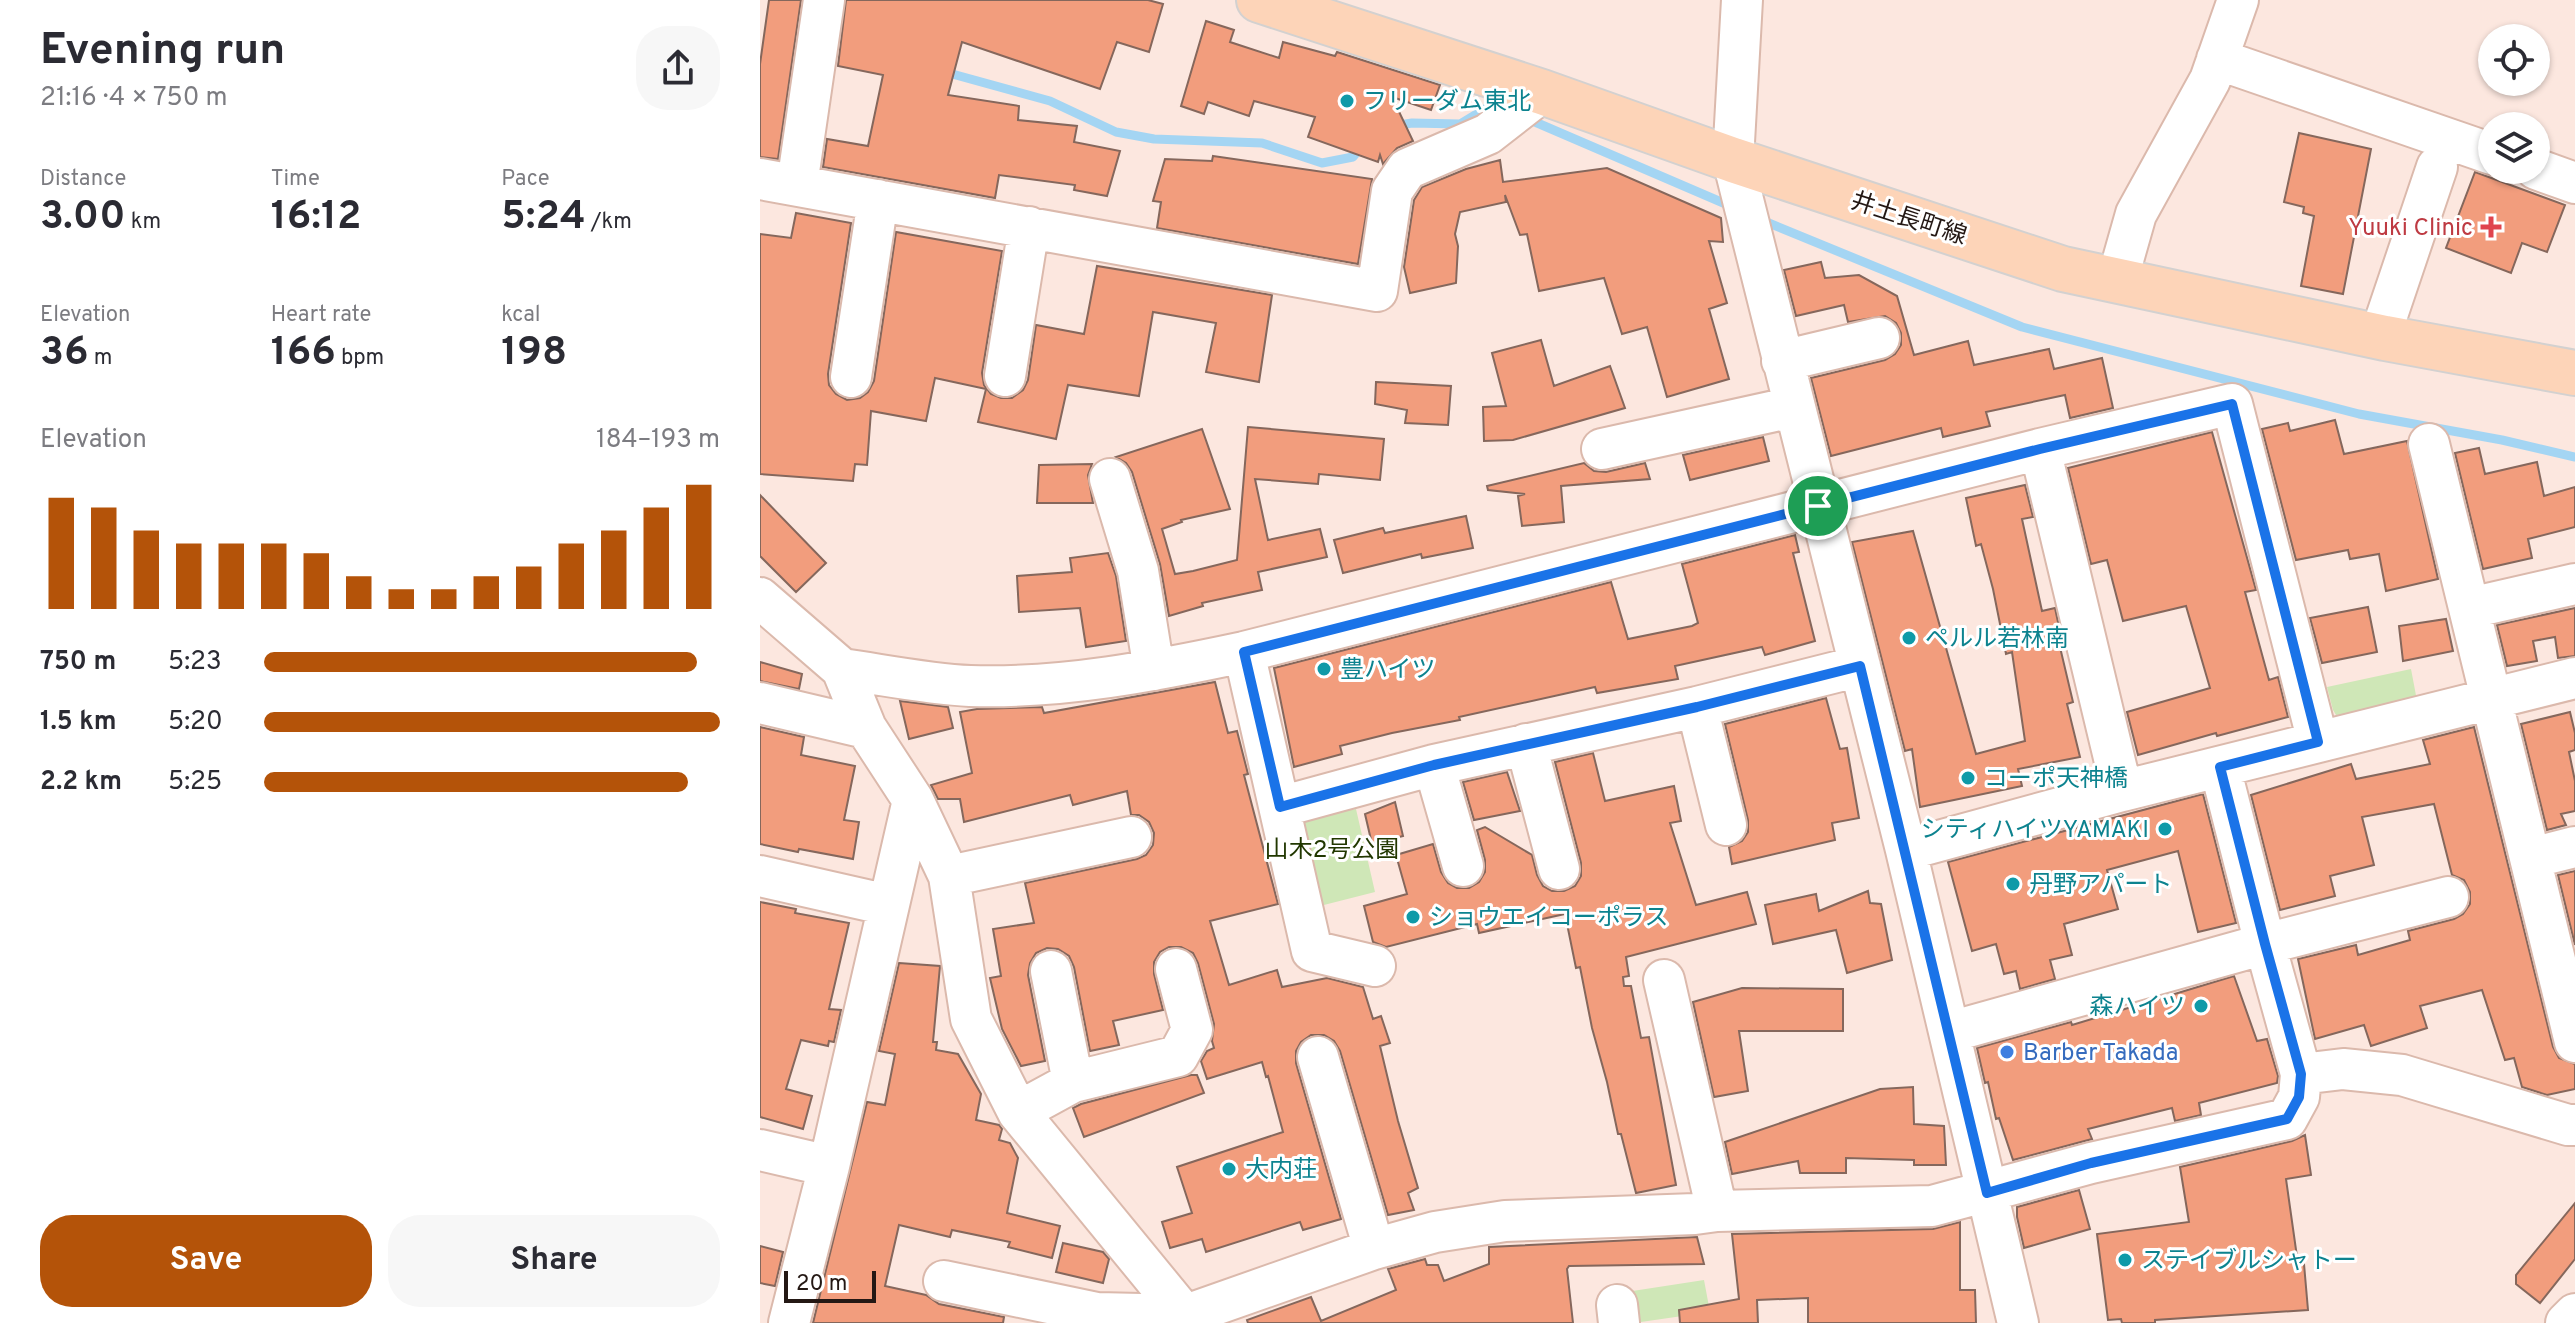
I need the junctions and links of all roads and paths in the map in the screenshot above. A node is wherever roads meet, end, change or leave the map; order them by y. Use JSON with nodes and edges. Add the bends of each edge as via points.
{"nodes":[{"id":1,"x":824,"y":0,"type":"edge"},
{"id":2,"x":1259,"y":0,"type":"edge"},
{"id":3,"x":1742,"y":0,"type":"edge"},
{"id":4,"x":2238,"y":0,"type":"edge"},
{"id":5,"x":2217,"y":59,"type":"junction"},
{"id":6,"x":1537,"y":96,"type":"junction"},
{"id":7,"x":2478,"y":149,"type":"edge"},
{"id":8,"x":1733,"y":160,"type":"junction"},
{"id":9,"x":2437,"y":167,"type":"dead end"},
{"id":10,"x":2550,"y":174,"type":"edge"},
{"id":11,"x":778,"y":182,"type":"edge"},
{"id":12,"x":2575,"y":183,"type":"edge"},
{"id":13,"x":878,"y":200,"type":"junction"},
{"id":14,"x":1029,"y":227,"type":"junction"},
{"id":15,"x":2117,"y":281,"type":"junction"},
{"id":16,"x":2380,"y":336,"type":"junction"},
{"id":17,"x":1879,"y":338,"type":"dead end"},
{"id":18,"x":1782,"y":361,"type":"junction"},
{"id":19,"x":2575,"y":373,"type":"edge"},
{"id":20,"x":1005,"y":376,"type":"dead end"},
{"id":21,"x":851,"y":377,"type":"dead end"},
{"id":22,"x":1793,"y":407,"type":"junction"},
{"id":23,"x":2429,"y":444,"type":"dead end"},
{"id":24,"x":1602,"y":449,"type":"dead end"},
{"id":25,"x":2040,"y":449,"type":"junction"},
{"id":26,"x":1110,"y":479,"type":"dead end"},
{"id":27,"x":1818,"y":506,"type":"junction"},
{"id":28,"x":2575,"y":584,"type":"edge"},
{"id":29,"x":760,"y":598,"type":"edge"},
{"id":30,"x":2470,"y":608,"type":"junction"},
{"id":31,"x":1244,"y":652,"type":"junction"},
{"id":32,"x":1860,"y":666,"type":"junction"},
{"id":33,"x":842,"y":669,"type":"junction"},
{"id":34,"x":1154,"y":670,"type":"junction"},
{"id":35,"x":2575,"y":678,"type":"edge"},
{"id":36,"x":2493,"y":699,"type":"junction"},
{"id":37,"x":760,"y":703,"type":"edge"},
{"id":38,"x":1697,"y":707,"type":"junction"},
{"id":39,"x":866,"y":728,"type":"junction"},
{"id":40,"x":2318,"y":742,"type":"junction"},
{"id":41,"x":1526,"y":744,"type":"junction"},
{"id":42,"x":1434,"y":765,"type":"junction"},
{"id":43,"x":2220,"y":767,"type":"junction"},
{"id":44,"x":2122,"y":791,"type":"junction"},
{"id":45,"x":913,"y":800,"type":"junction"},
{"id":46,"x":1280,"y":807,"type":"junction"},
{"id":47,"x":1726,"y":825,"type":"dead end"},
{"id":48,"x":1131,"y":837,"type":"dead end"},
{"id":49,"x":2575,"y":847,"type":"edge"},
{"id":50,"x":1906,"y":850,"type":"junction"},
{"id":51,"x":2531,"y":858,"type":"junction"},
{"id":52,"x":1463,"y":866,"type":"dead end"},
{"id":53,"x":1559,"y":869,"type":"dead end"},
{"id":54,"x":760,"y":876,"type":"edge"},
{"id":55,"x":949,"y":876,"type":"junction"},
{"id":56,"x":2448,"y":897,"type":"dead end"},
{"id":57,"x":888,"y":905,"type":"junction"},
{"id":58,"x":2265,"y":944,"type":"junction"},
{"id":59,"x":2564,"y":946,"type":"edge"},
{"id":60,"x":1375,"y":966,"type":"dead end"},
{"id":61,"x":1176,"y":969,"type":"dead end"},
{"id":62,"x":1051,"y":971,"type":"dead end"},
{"id":63,"x":1664,"y":980,"type":"dead end"},
{"id":64,"x":1950,"y":1032,"type":"junction"},
{"id":65,"x":2575,"y":1042,"type":"edge"},
{"id":66,"x":1318,"y":1057,"type":"dead end"},
{"id":67,"x":2301,"y":1074,"type":"junction"},
{"id":68,"x":1073,"y":1082,"type":"junction"},
{"id":69,"x":1018,"y":1112,"type":"junction"},
{"id":70,"x":2575,"y":1125,"type":"edge"},
{"id":71,"x":760,"y":1150,"type":"edge"},
{"id":72,"x":829,"y":1166,"type":"junction"},
{"id":73,"x":1987,"y":1193,"type":"junction"},
{"id":74,"x":1717,"y":1211,"type":"junction"},
{"id":75,"x":1374,"y":1249,"type":"junction"},
{"id":76,"x":944,"y":1281,"type":"dead end"},
{"id":77,"x":2575,"y":1314,"type":"edge"},
{"id":78,"x":1188,"y":1319,"type":"edge"},
{"id":79,"x":789,"y":1323,"type":"edge"},
{"id":80,"x":2018,"y":1323,"type":"edge"},
{"id":81,"x":2566,"y":1323,"type":"edge"}],
"edges":[{"from":1,"to":11,"type":"street"},
{"from":2,"to":6,"type":"main road","name":"井土長町線"},
{"from":3,"to":8,"type":"street"},
{"from":4,"to":5,"type":"street"},
{"from":5,"to":7,"type":"street"},
{"from":5,"to":15,"type":"street","via":[[2136,214]]},
{"from":6,"to":8,"type":"main road","name":"井土長町線"},
{"from":6,"to":14,"type":"street","via":[[1488,134],[1407,169],[1392,191],[1377,291]]},
{"from":8,"to":15,"type":"main road","name":"井土長町線","via":[[2063,269]]},
{"from":8,"to":18,"type":"street"},
{"from":9,"to":16,"type":"street"},
{"from":10,"to":12,"type":"street"},
{"from":11,"to":13,"type":"street"},
{"from":13,"to":14,"type":"street"},
{"from":13,"to":21,"type":"street"},
{"from":14,"to":20,"type":"street"},
{"from":15,"to":16,"type":"main road","name":"井土長町線"},
{"from":16,"to":19,"type":"main road","name":"井土長町線"},
{"from":17,"to":18,"type":"street"},
{"from":18,"to":22,"type":"street"},
{"from":22,"to":24,"type":"street"},
{"from":22,"to":27,"type":"street"},
{"from":23,"to":30,"type":"street"},
{"from":25,"to":27,"type":"street"},
{"from":25,"to":40,"type":"street","via":[[2232,404]]},
{"from":25,"to":44,"type":"street"},
{"from":26,"to":34,"type":"street","via":[[1138,571]]},
{"from":27,"to":31,"type":"street"},
{"from":27,"to":32,"type":"street"},
{"from":28,"to":30,"type":"street"},
{"from":29,"to":33,"type":"street"},
{"from":30,"to":36,"type":"street"},
{"from":31,"to":34,"type":"street"},
{"from":31,"to":46,"type":"street"},
{"from":32,"to":38,"type":"street"},
{"from":32,"to":50,"type":"street"},
{"from":33,"to":34,"type":"street","via":[[969,686]]},
{"from":33,"to":39,"type":"street"},
{"from":35,"to":36,"type":"street"},
{"from":36,"to":40,"type":"street"},
{"from":36,"to":51,"type":"street"},
{"from":37,"to":39,"type":"street"},
{"from":38,"to":41,"type":"street"},
{"from":38,"to":47,"type":"street"},
{"from":39,"to":45,"type":"street"},
{"from":40,"to":43,"type":"street"},
{"from":41,"to":42,"type":"street"},
{"from":41,"to":53,"type":"street"},
{"from":42,"to":46,"type":"street"},
{"from":42,"to":52,"type":"street"},
{"from":43,"to":44,"type":"street"},
{"from":43,"to":58,"type":"street"},
{"from":44,"to":50,"type":"street"},
{"from":45,"to":55,"type":"street"},
{"from":45,"to":57,"type":"street"},
{"from":46,"to":60,"type":"street","via":[[1312,951]]},
{"from":48,"to":55,"type":"street"},
{"from":49,"to":51,"type":"street"},
{"from":50,"to":64,"type":"street"},
{"from":51,"to":59,"type":"street"},
{"from":54,"to":57,"type":"street"},
{"from":55,"to":69,"type":"street","via":[[971,1019]]},
{"from":56,"to":58,"type":"street"},
{"from":57,"to":72,"type":"street"},
{"from":58,"to":64,"type":"street"},
{"from":58,"to":67,"type":"street"},
{"from":59,"to":65,"type":"street"},
{"from":61,"to":68,"type":"street","via":[[1192,1030],[1178,1056]]},
{"from":62,"to":68,"type":"street"},
{"from":63,"to":74,"type":"street"},
{"from":64,"to":73,"type":"street"},
{"from":66,"to":75,"type":"street"},
{"from":67,"to":70,"type":"street","via":[[2343,1069],[2402,1075]]},
{"from":67,"to":73,"type":"street","via":[[2299,1097],[2287,1119],[2091,1163]]},
{"from":68,"to":69,"type":"street"},
{"from":69,"to":78,"type":"street"},
{"from":71,"to":72,"type":"street"},
{"from":72,"to":79,"type":"street"},
{"from":73,"to":74,"type":"street","via":[[1932,1206]]},
{"from":73,"to":80,"type":"street"},
{"from":74,"to":75,"type":"street","via":[[1505,1221]]},
{"from":75,"to":78,"type":"street"},
{"from":76,"to":78,"type":"street","via":[[1097,1313]]},
{"from":77,"to":81,"type":"street"}]}
